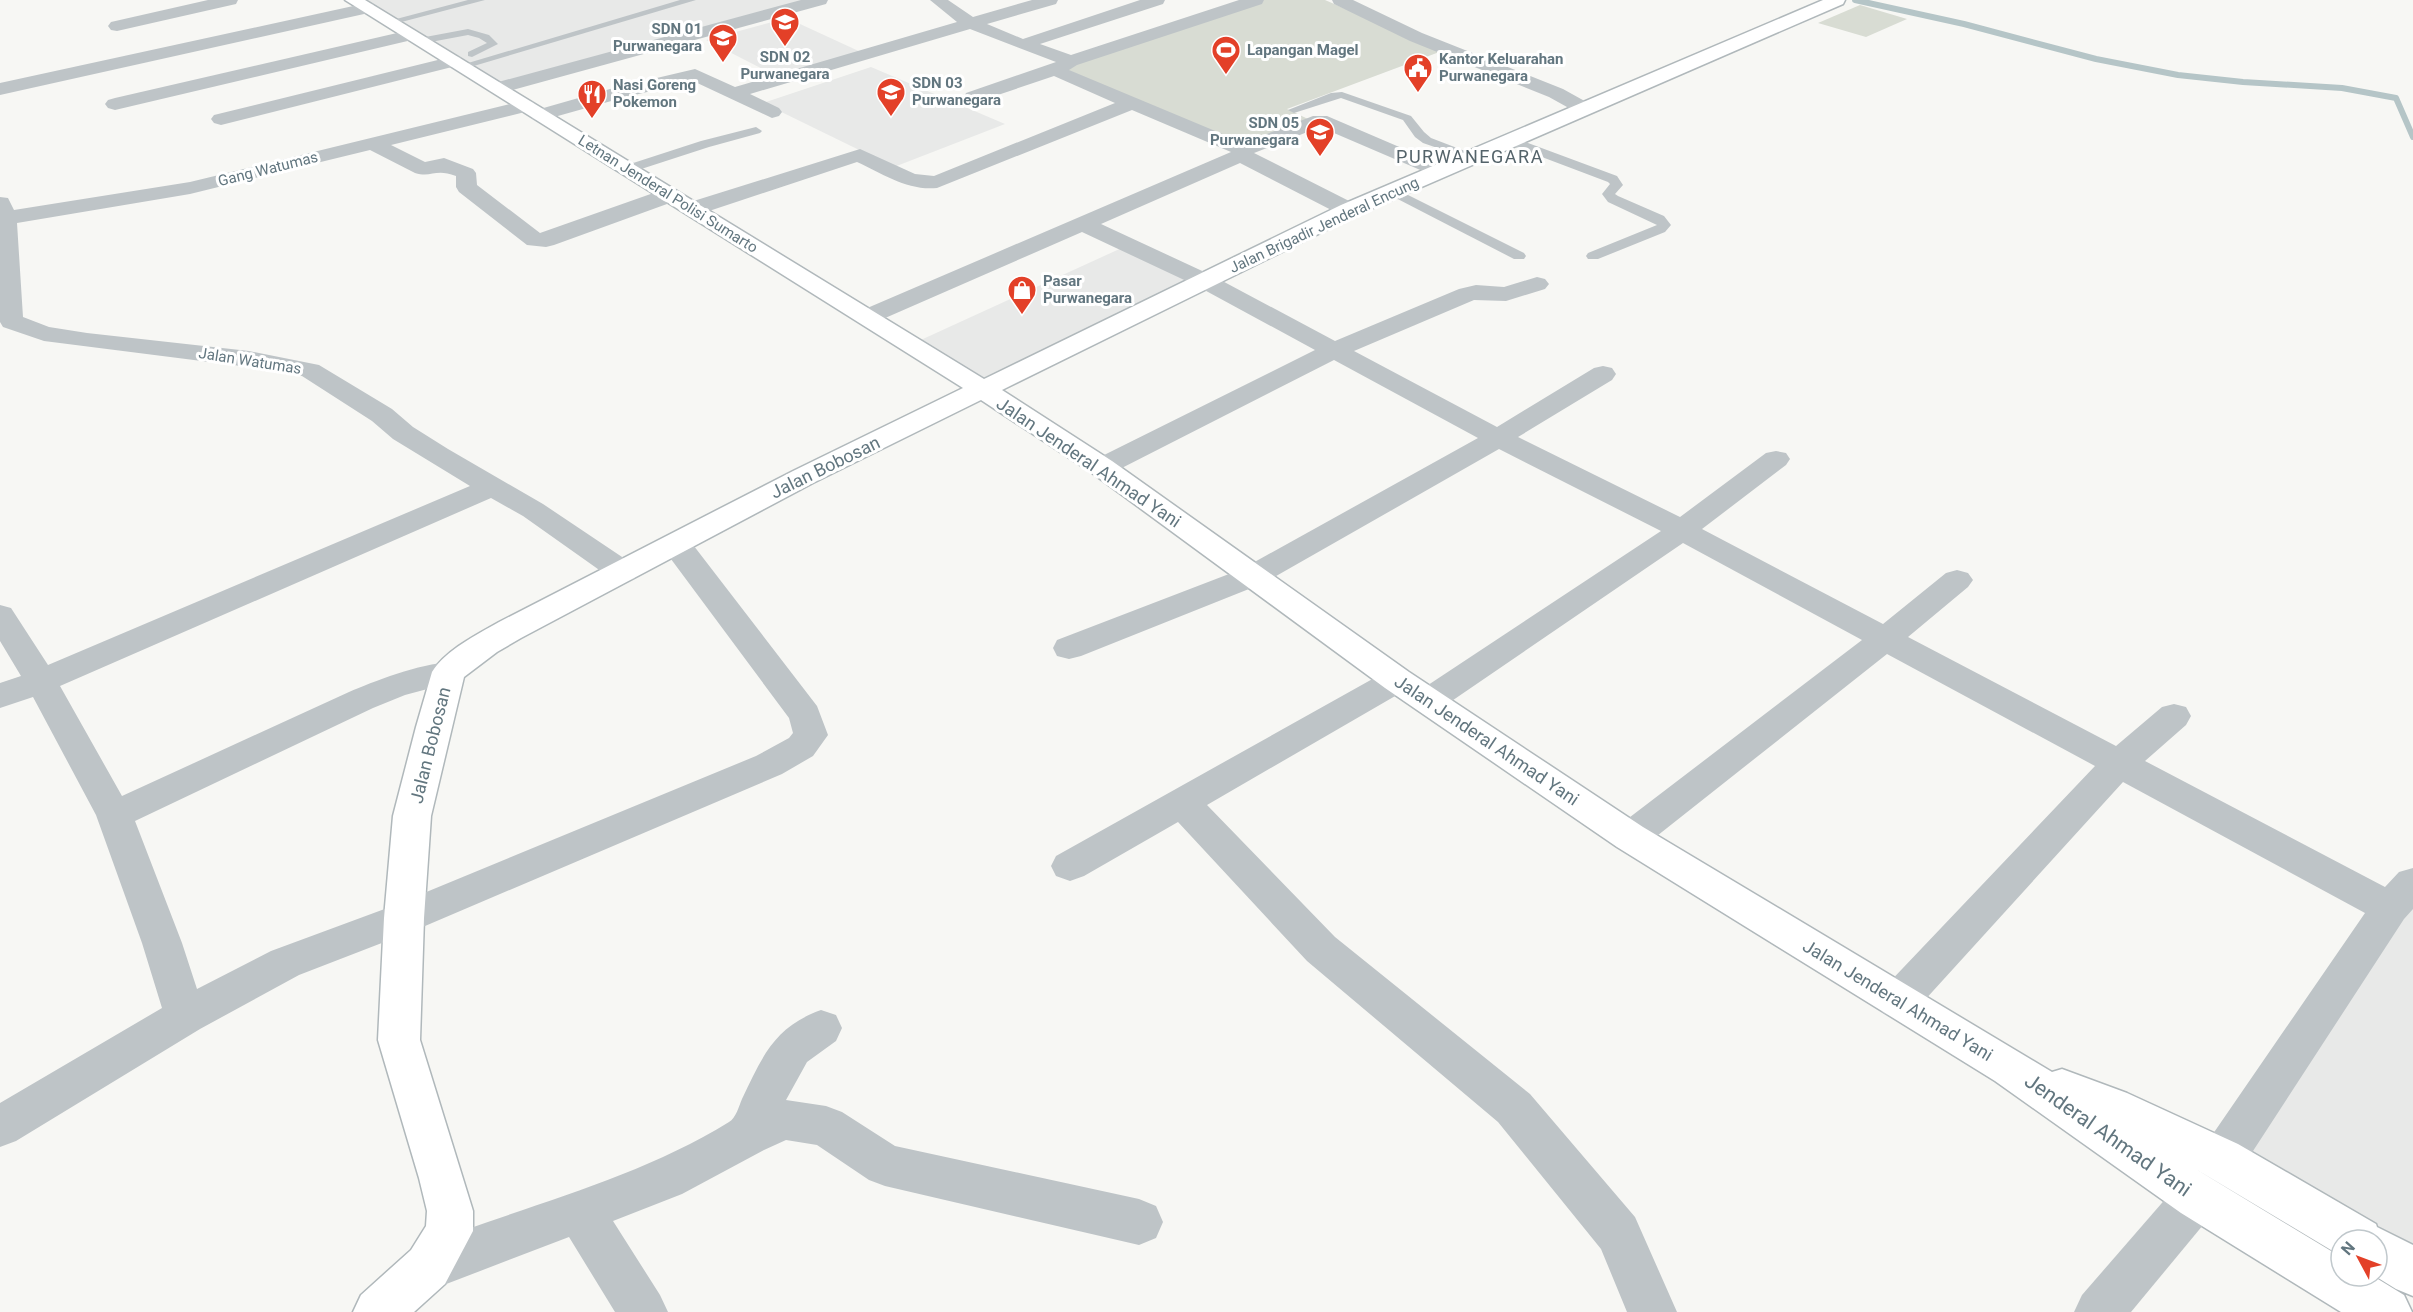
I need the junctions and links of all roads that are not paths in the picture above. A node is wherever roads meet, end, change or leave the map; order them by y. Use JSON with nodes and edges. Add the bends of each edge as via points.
{"nodes":[{"id":1,"x":230,"y":0,"type":"edge"},
{"id":2,"x":480,"y":0,"type":"edge"},
{"id":3,"x":691,"y":0,"type":"edge"},
{"id":4,"x":820,"y":0,"type":"edge"},
{"id":5,"x":938,"y":0,"type":"edge"},
{"id":6,"x":1050,"y":0,"type":"edge"},
{"id":7,"x":1157,"y":0,"type":"edge"},
{"id":8,"x":1256,"y":0,"type":"edge"},
{"id":9,"x":1340,"y":0,"type":"edge"},
{"id":10,"x":1837,"y":0,"type":"edge"},
{"id":11,"x":456,"y":2,"type":"edge"},
{"id":12,"x":360,"y":4,"type":"edge"},
{"id":13,"x":390,"y":22,"type":"junction"},
{"id":14,"x":970,"y":23,"type":"junction"},
{"id":15,"x":117,"y":26,"type":"dead end"},
{"id":16,"x":415,"y":38,"type":"junction"},
{"id":17,"x":1024,"y":44,"type":"junction"},
{"id":18,"x":459,"y":63,"type":"junction"},
{"id":19,"x":1064,"y":65,"type":"junction"},
{"id":20,"x":498,"y":88,"type":"junction"},
{"id":21,"x":0,"y":89,"type":"edge"},
{"id":22,"x":735,"y":93,"type":"junction"},
{"id":23,"x":973,"y":97,"type":"dead end"},
{"id":24,"x":1133,"y":103,"type":"junction"},
{"id":25,"x":115,"y":104,"type":"dead end"},
{"id":26,"x":1583,"y":108,"type":"junction"},
{"id":27,"x":533,"y":110,"type":"junction"},
{"id":28,"x":1294,"y":110,"type":"joint"},
{"id":29,"x":772,"y":112,"type":"dead end"},
{"id":30,"x":221,"y":119,"type":"dead end"},
{"id":31,"x":1320,"y":120,"type":"junction"},
{"id":32,"x":756,"y":131,"type":"dead end"},
{"id":33,"x":1509,"y":140,"type":"junction"},
{"id":34,"x":374,"y":144,"type":"junction"},
{"id":35,"x":1242,"y":153,"type":"junction"},
{"id":36,"x":1472,"y":156,"type":"junction"},
{"id":37,"x":628,"y":169,"type":"junction"},
{"id":38,"x":1439,"y":171,"type":"junction"},
{"id":39,"x":1392,"y":191,"type":"junction"},
{"id":40,"x":670,"y":195,"type":"junction"},
{"id":41,"x":692,"y":209,"type":"junction"},
{"id":42,"x":1349,"y":210,"type":"junction"},
{"id":43,"x":2,"y":213,"type":"edge"},
{"id":44,"x":1083,"y":224,"type":"junction"},
{"id":45,"x":1519,"y":256,"type":"dead end"},
{"id":46,"x":1593,"y":256,"type":"dead end"},
{"id":47,"x":1205,"y":281,"type":"junction"},
{"id":48,"x":1537,"y":284,"type":"dead end"},
{"id":49,"x":867,"y":317,"type":"junction"},
{"id":50,"x":1332,"y":351,"type":"junction"},
{"id":51,"x":1603,"y":374,"type":"dead end"},
{"id":52,"x":981,"y":390,"type":"junction"},
{"id":53,"x":1498,"y":438,"type":"junction"},
{"id":54,"x":1776,"y":459,"type":"dead end"},
{"id":55,"x":1102,"y":467,"type":"junction"},
{"id":56,"x":492,"y":486,"type":"junction"},
{"id":57,"x":1682,"y":530,"type":"junction"},
{"id":58,"x":676,"y":544,"type":"junction"},
{"id":59,"x":624,"y":572,"type":"junction"},
{"id":60,"x":1253,"y":576,"type":"junction"},
{"id":61,"x":1957,"y":580,"type":"dead end"},
{"id":62,"x":0,"y":615,"type":"edge"},
{"id":63,"x":1886,"y":638,"type":"junction"},
{"id":64,"x":1070,"y":648,"type":"dead end"},
{"id":65,"x":450,"y":672,"type":"junction"},
{"id":66,"x":1397,"y":680,"type":"junction"},
{"id":67,"x":41,"y":681,"type":"junction"},
{"id":68,"x":0,"y":696,"type":"edge"},
{"id":69,"x":1428,"y":701,"type":"junction"},
{"id":70,"x":2174,"y":716,"type":"dead end"},
{"id":71,"x":2119,"y":763,"type":"junction"},
{"id":72,"x":1182,"y":802,"type":"junction"},
{"id":73,"x":114,"y":814,"type":"junction"},
{"id":74,"x":1630,"y":837,"type":"junction"},
{"id":75,"x":1070,"y":866,"type":"dead end"},
{"id":76,"x":2401,"y":895,"type":"edge"},
{"id":77,"x":404,"y":918,"type":"junction"},
{"id":78,"x":1898,"y":1002,"type":"junction"},
{"id":79,"x":185,"y":1016,"type":"junction"},
{"id":80,"x":821,"y":1028,"type":"dead end"},
{"id":81,"x":2010,"y":1068,"type":"joint"},
{"id":82,"x":0,"y":1127,"type":"edge"},
{"id":83,"x":748,"y":1135,"type":"junction"},
{"id":84,"x":2210,"y":1178,"type":"junction"},
{"id":85,"x":580,"y":1212,"type":"junction"},
{"id":86,"x":1139,"y":1222,"type":"dead end"},
{"id":87,"x":2330,"y":1228,"type":"edge"},
{"id":88,"x":2389,"y":1257,"type":"edge"},
{"id":89,"x":428,"y":1267,"type":"junction"},
{"id":90,"x":2413,"y":1272,"type":"edge"},
{"id":91,"x":378,"y":1312,"type":"edge"},
{"id":92,"x":643,"y":1312,"type":"edge"},
{"id":93,"x":1652,"y":1312,"type":"edge"},
{"id":94,"x":2099,"y":1312,"type":"edge"},
{"id":95,"x":2387,"y":1312,"type":"edge"}],
"edges":[{"from":1,"to":15,"type":"street"},
{"from":2,"to":11,"type":"lane"},
{"from":3,"to":18,"type":"lane"},
{"from":4,"to":20,"type":"street"},
{"from":5,"to":14,"type":"street","via":[[949,12]]},
{"from":6,"to":14,"type":"street"},
{"from":7,"to":17,"type":"street"},
{"from":8,"to":19,"type":"street"},
{"from":9,"to":26,"type":"street"},
{"from":10,"to":26,"type":"street","name":"Jalan Brigadir Jenderal Encung"},
{"from":11,"to":13,"type":"lane"},
{"from":12,"to":13,"type":"street","name":"Letnan Jenderal Polisi Sumarto"},
{"from":12,"to":21,"type":"street"},
{"from":13,"to":16,"type":"street","name":"Letnan Jenderal Polisi Sumarto"},
{"from":14,"to":17,"type":"street"},
{"from":14,"to":22,"type":"street"},
{"from":16,"to":18,"type":"street","name":"Letnan Jenderal Polisi Sumarto"},
{"from":16,"to":18,"type":"lane","via":[[468,32],[491,40],[493,44]]},
{"from":16,"to":25,"type":"street"},
{"from":17,"to":19,"type":"street"},
{"from":18,"to":20,"type":"street","name":"Letnan Jenderal Polisi Sumarto"},
{"from":18,"to":30,"type":"street"},
{"from":19,"to":23,"type":"street"},
{"from":19,"to":24,"type":"street","via":[[1065,76]]},
{"from":20,"to":27,"type":"street","name":"Letnan Jenderal Polisi Sumarto"},
{"from":22,"to":27,"type":"street","name":"Gang Watumas","via":[[695,75]]},
{"from":22,"to":29,"type":"street","name":"Gang Watumas"},
{"from":24,"to":35,"type":"street"},
{"from":24,"to":41,"type":"street","via":[[929,184],[860,155]]},
{"from":26,"to":33,"type":"street","name":"Jalan Brigadir Jenderal Encung"},
{"from":27,"to":34,"type":"street","name":"Gang Watumas"},
{"from":27,"to":37,"type":"street","name":"Letnan Jenderal Polisi Sumarto"},
{"from":28,"to":31,"type":"street"},
{"from":28,"to":36,"type":"lane","via":[[1339,94],[1407,118],[1428,141]]},
{"from":31,"to":35,"type":"street"},
{"from":31,"to":38,"type":"street"},
{"from":32,"to":37,"type":"lane"},
{"from":33,"to":36,"type":"street","name":"Jalan Brigadir Jenderal Encung"},
{"from":33,"to":46,"type":"lane","via":[[1613,179],[1617,185],[1608,194],[1613,199],[1659,219],[1664,225]]},
{"from":34,"to":40,"type":"street","via":[[422,169],[444,164],[466,173],[467,187],[540,241]]},
{"from":34,"to":43,"type":"street","name":"Gang Watumas","via":[[190,188]]},
{"from":35,"to":42,"type":"street"},
{"from":35,"to":44,"type":"street"},
{"from":36,"to":38,"type":"street","name":"Jalan Brigadir Jenderal Encung"},
{"from":37,"to":40,"type":"street","name":"Letnan Jenderal Polisi Sumarto"},
{"from":38,"to":39,"type":"street","name":"Jalan Brigadir Jenderal Encung"},
{"from":39,"to":42,"type":"street","name":"Jalan Brigadir Jenderal Encung"},
{"from":39,"to":45,"type":"lane"},
{"from":40,"to":41,"type":"street","name":"Letnan Jenderal Polisi Sumarto"},
{"from":41,"to":49,"type":"street","name":"Letnan Jenderal Polisi Sumarto"},
{"from":42,"to":47,"type":"street","name":"Jalan Brigadir Jenderal Encung"},
{"from":43,"to":56,"type":"street","name":"Jalan Watumas","via":[[12,322],[45,334],[87,341],[249,359],[310,370],[382,415],[412,439]]},
{"from":44,"to":47,"type":"street"},
{"from":44,"to":49,"type":"street"},
{"from":47,"to":50,"type":"street"},
{"from":47,"to":52,"type":"street","name":"Jalan Brigadir Jenderal Encung"},
{"from":48,"to":50,"type":"street","via":[[1506,294],[1467,294]]},
{"from":49,"to":52,"type":"street","name":"Letnan Jenderal Polisi Sumarto"},
{"from":50,"to":53,"type":"street"},
{"from":50,"to":55,"type":"street"},
{"from":51,"to":53,"type":"street"},
{"from":52,"to":55,"type":"street","name":"Jalan Jenderal Ahmad Yani"},
{"from":52,"to":58,"type":"street","name":"Jalan Bobosan"},
{"from":53,"to":57,"type":"street"},
{"from":53,"to":60,"type":"street"},
{"from":54,"to":57,"type":"street"},
{"from":55,"to":60,"type":"street","name":"Jalan Jenderal Ahmad Yani"},
{"from":56,"to":59,"type":"street","name":"Jalan Watumas"},
{"from":56,"to":67,"type":"street"},
{"from":57,"to":63,"type":"street"},
{"from":57,"to":69,"type":"street"},
{"from":58,"to":59,"type":"street","name":"Jalan Bobosan"},
{"from":58,"to":77,"type":"street","via":[[805,715],[811,735],[801,747],[769,765]]},
{"from":59,"to":65,"type":"street","name":"Jalan Bobosan","via":[[485,644]]},
{"from":60,"to":64,"type":"street"},
{"from":60,"to":66,"type":"street","name":"Jalan Jenderal Ahmad Yani"},
{"from":61,"to":63,"type":"street"},
{"from":62,"to":67,"type":"street"},
{"from":63,"to":71,"type":"street"},
{"from":63,"to":74,"type":"street"},
{"from":65,"to":73,"type":"street","via":[[362,700]]},
{"from":65,"to":77,"type":"street","name":"Jalan Bobosan","via":[[412,816]]},
{"from":66,"to":69,"type":"street","name":"Jalan Jenderal Ahmad Yani"},
{"from":66,"to":72,"type":"street"},
{"from":67,"to":68,"type":"street"},
{"from":67,"to":73,"type":"street"},
{"from":69,"to":74,"type":"street","name":"Jalan Jenderal Ahmad Yani"},
{"from":70,"to":71,"type":"street"},
{"from":71,"to":76,"type":"street"},
{"from":71,"to":78,"type":"street"},
{"from":72,"to":75,"type":"street"},
{"from":72,"to":93,"type":"street","via":[[1321,949],[1514,1108],[1618,1233]]},
{"from":73,"to":79,"type":"street"},
{"from":74,"to":78,"type":"street","name":"Jalan Jenderal Ahmad Yani"},
{"from":76,"to":84,"type":"street"},
{"from":77,"to":79,"type":"street","via":[[285,963]]},
{"from":77,"to":89,"type":"street","name":"Jalan Bobosan","via":[[399,1040],[450,1211],[449,1231]]},
{"from":78,"to":81,"type":"street","name":"Jalan Jenderal Ahmad Yani"},
{"from":79,"to":82,"type":"street"},
{"from":80,"to":83,"type":"street","via":[[792,1049]]},
{"from":81,"to":84,"type":"street","name":"Jenderal Ahmad Yani"},
{"from":83,"to":85,"type":"street","via":[[666,1179]]},
{"from":83,"to":86,"type":"street","via":[[785,1120],[826,1126],[885,1165]]},
{"from":84,"to":87,"type":"street","name":"Jenderal Ahmad Yani"},
{"from":84,"to":94,"type":"street"},
{"from":84,"to":95,"type":"street","name":"Jenderal Ahmad Yani"},
{"from":85,"to":89,"type":"street"},
{"from":85,"to":92,"type":"street"},
{"from":88,"to":90,"type":"street"},
{"from":89,"to":91,"type":"street","name":"Jalan Bobosan"}]}
